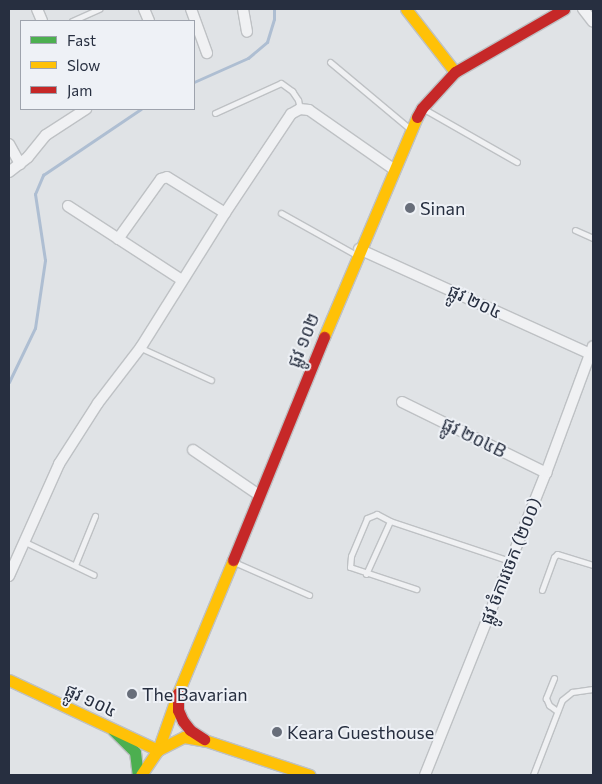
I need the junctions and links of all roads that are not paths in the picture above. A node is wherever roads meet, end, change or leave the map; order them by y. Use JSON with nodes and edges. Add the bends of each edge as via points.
{"nodes":[{"id":1,"x":99,"y":9,"type":"edge"},
{"id":2,"x":191,"y":9,"type":"edge"},
{"id":3,"x":242,"y":9,"type":"edge"},
{"id":4,"x":406,"y":9,"type":"edge"},
{"id":5,"x":564,"y":9,"type":"edge"},
{"id":6,"x":583,"y":9,"type":"edge"},
{"id":7,"x":74,"y":20,"type":"edge"},
{"id":8,"x":593,"y":22,"type":"edge"},
{"id":9,"x":247,"y":32,"type":"dead end"},
{"id":10,"x":207,"y":53,"type":"dead end"},
{"id":11,"x":330,"y":62,"type":"dead end"},
{"id":12,"x":455,"y":72,"type":"junction"},
{"id":13,"x":422,"y":108,"type":"junction"},
{"id":14,"x":300,"y":109,"type":"junction"},
{"id":15,"x":82,"y":110,"type":"edge"},
{"id":16,"x":215,"y":113,"type":"dead end"},
{"id":17,"x":410,"y":129,"type":"junction"},
{"id":18,"x":9,"y":144,"type":"edge"},
{"id":19,"x":517,"y":162,"type":"dead end"},
{"id":20,"x":20,"y":164,"type":"junction"},
{"id":21,"x":392,"y":168,"type":"junction"},
{"id":22,"x":9,"y":172,"type":"edge"},
{"id":23,"x":68,"y":206,"type":"dead end"},
{"id":24,"x":225,"y":213,"type":"junction"},
{"id":25,"x":281,"y":213,"type":"dead end"},
{"id":26,"x":575,"y":230,"type":"dead end"},
{"id":27,"x":593,"y":238,"type":"edge"},
{"id":28,"x":118,"y":239,"type":"junction"},
{"id":29,"x":358,"y":252,"type":"junction"},
{"id":30,"x":182,"y":280,"type":"junction"},
{"id":31,"x":141,"y":347,"type":"junction"},
{"id":32,"x":592,"y":350,"type":"edge"},
{"id":33,"x":211,"y":380,"type":"dead end"},
{"id":34,"x":402,"y":402,"type":"dead end"},
{"id":35,"x":193,"y":450,"type":"dead end"},
{"id":36,"x":546,"y":473,"type":"junction"},
{"id":37,"x":259,"y":495,"type":"junction"},
{"id":38,"x":95,"y":516,"type":"dead end"},
{"id":39,"x":390,"y":521,"type":"junction"},
{"id":40,"x":23,"y":541,"type":"junction"},
{"id":41,"x":510,"y":561,"type":"junction"},
{"id":42,"x":232,"y":562,"type":"junction"},
{"id":43,"x":75,"y":565,"type":"junction"},
{"id":44,"x":593,"y":565,"type":"edge"},
{"id":45,"x":366,"y":574,"type":"junction"},
{"id":46,"x":94,"y":575,"type":"dead end"},
{"id":47,"x":9,"y":576,"type":"edge"},
{"id":48,"x":416,"y":589,"type":"dead end"},
{"id":49,"x":542,"y":590,"type":"dead end"},
{"id":50,"x":308,"y":595,"type":"dead end"},
{"id":51,"x":554,"y":678,"type":"dead end"},
{"id":52,"x":9,"y":680,"type":"edge"},
{"id":53,"x":593,"y":689,"type":"edge"},
{"id":54,"x":178,"y":693,"type":"junction"},
{"id":55,"x":557,"y":711,"type":"junction"},
{"id":56,"x":113,"y":730,"type":"junction"},
{"id":57,"x":207,"y":741,"type":"junction"},
{"id":58,"x":158,"y":750,"type":"junction"},
{"id":59,"x":139,"y":775,"type":"edge"},
{"id":60,"x":310,"y":775,"type":"edge"},
{"id":61,"x":425,"y":775,"type":"edge"},
{"id":62,"x":533,"y":775,"type":"edge"}],
"edges":[{"from":1,"to":7,"type":"lane"},
{"from":2,"to":10,"type":"street"},
{"from":3,"to":9,"type":"street"},
{"from":4,"to":12,"type":"street"},
{"from":5,"to":12,"type":"street","name":"ផ្លូវ ១០២"},
{"from":6,"to":8,"type":"street"},
{"from":11,"to":17,"type":"lane"},
{"from":12,"to":13,"type":"street","name":"ផ្លូវ ១០២"},
{"from":13,"to":17,"type":"street","name":"ផ្លូវ ១០២"},
{"from":13,"to":19,"type":"lane"},
{"from":14,"to":16,"type":"lane","via":[[292,91],[281,83]]},
{"from":14,"to":21,"type":"street","via":[[309,110]]},
{"from":14,"to":24,"type":"street","via":[[291,114]]},
{"from":15,"to":20,"type":"street","via":[[46,135]]},
{"from":17,"to":21,"type":"street","name":"ផ្លូវ ១០២"},
{"from":18,"to":20,"type":"street"},
{"from":20,"to":22,"type":"street"},
{"from":21,"to":29,"type":"street","name":"ផ្លូវ ១០២"},
{"from":23,"to":28,"type":"street"},
{"from":24,"to":28,"type":"street","via":[[167,176],[161,179]]},
{"from":24,"to":30,"type":"street"},
{"from":25,"to":29,"type":"lane"},
{"from":26,"to":27,"type":"lane"},
{"from":28,"to":30,"type":"street"},
{"from":29,"to":32,"type":"street","name":"ផ្លូវ ២០៤"},
{"from":29,"to":37,"type":"street","name":"ផ្លូវ ១០២"},
{"from":30,"to":31,"type":"street"},
{"from":31,"to":33,"type":"lane"},
{"from":31,"to":40,"type":"street","via":[[98,403],[59,464]]},
{"from":32,"to":36,"type":"street","name":"ផ្លូវ ចំការចេក (២០០)"},
{"from":34,"to":36,"type":"street","name":"ផ្លូវ ២០៤B"},
{"from":35,"to":37,"type":"street"},
{"from":36,"to":41,"type":"street","name":"ផ្លូវ ចំការចេក (២០០)"},
{"from":37,"to":42,"type":"street","name":"ផ្លូវ ១០២"},
{"from":38,"to":43,"type":"lane"},
{"from":39,"to":41,"type":"lane"},
{"from":39,"to":45,"type":"lane"},
{"from":39,"to":45,"type":"lane","via":[[377,514],[367,518],[348,562],[350,567]]},
{"from":40,"to":43,"type":"lane"},
{"from":40,"to":47,"type":"street"},
{"from":41,"to":61,"type":"street","name":"ផ្លូវ ចំការចេក (២០០)"},
{"from":42,"to":50,"type":"lane"},
{"from":42,"to":54,"type":"street","name":"ផ្លូវ ១០២"},
{"from":43,"to":46,"type":"lane"},
{"from":44,"to":49,"type":"lane","via":[[557,554]]},
{"from":45,"to":48,"type":"lane"},
{"from":51,"to":55,"type":"lane","via":[[546,698]]},
{"from":52,"to":56,"type":"street","name":"ផ្លូវ ១០៤"},
{"from":53,"to":55,"type":"lane","via":[[572,692],[562,700]]},
{"from":54,"to":57,"type":"street","via":[[178,710],[183,721]]},
{"from":54,"to":58,"type":"street","name":"ផ្លូវ ១០២"},
{"from":55,"to":62,"type":"lane"},
{"from":56,"to":58,"type":"street","name":"ផ្លូវ ១០៤"},
{"from":56,"to":59,"type":"street","via":[[135,752]]},
{"from":57,"to":58,"type":"street","via":[[184,737]]},
{"from":57,"to":60,"type":"street"},
{"from":58,"to":59,"type":"street"}]}
